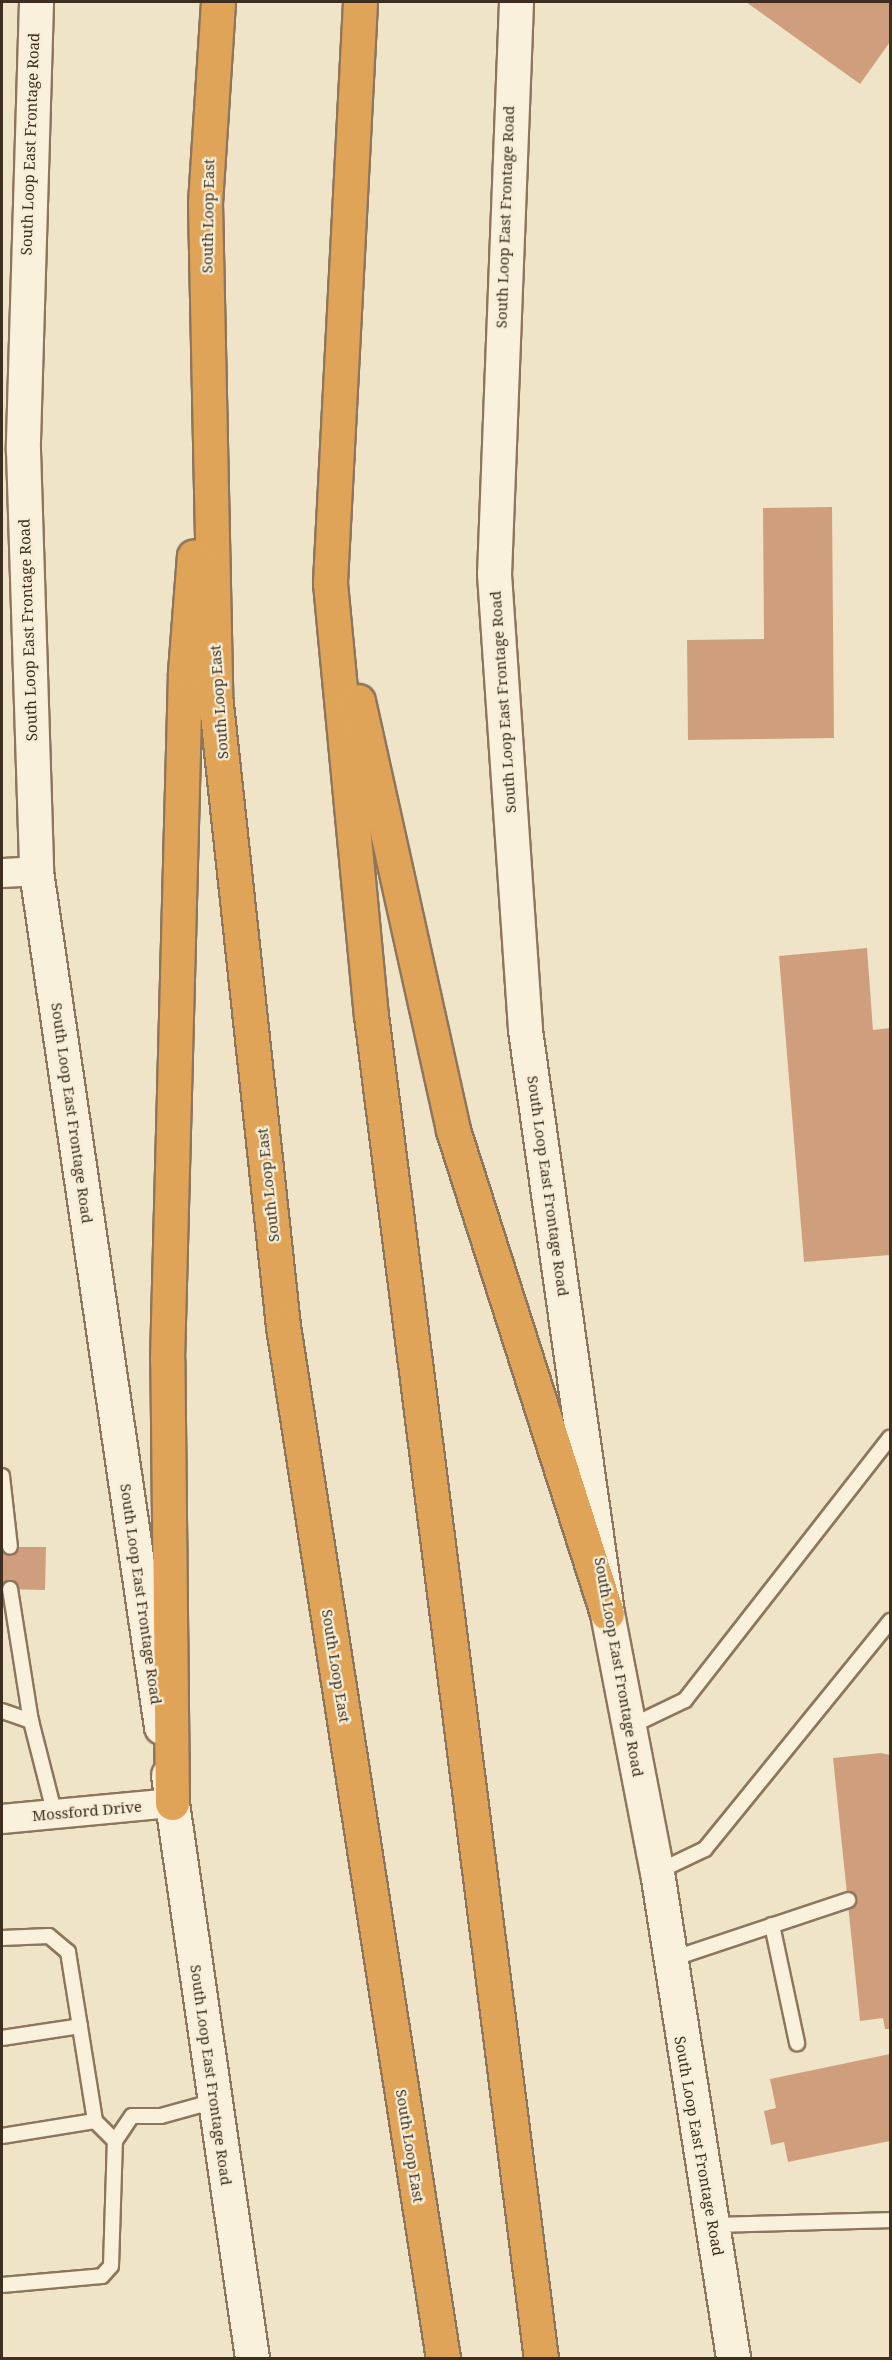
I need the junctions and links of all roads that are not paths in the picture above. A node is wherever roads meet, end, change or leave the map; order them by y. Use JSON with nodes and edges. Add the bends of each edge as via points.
{"nodes":[{"id":1,"x":36,"y":2,"type":"edge"},
{"id":2,"x":218,"y":2,"type":"edge"},
{"id":3,"x":360,"y":2,"type":"edge"},
{"id":4,"x":516,"y":2,"type":"edge"},
{"id":5,"x":209,"y":368,"type":"junction"},
{"id":6,"x":330,"y":583,"type":"junction"},
{"id":7,"x":36,"y":871,"type":"junction"},
{"id":8,"x":2,"y":873,"type":"edge"},
{"id":9,"x":891,"y":1438,"type":"edge"},
{"id":10,"x":2,"y":1476,"type":"edge"},
{"id":11,"x":10,"y":1547,"type":"dead end"},
{"id":12,"x":10,"y":1589,"type":"dead end"},
{"id":13,"x":607,"y":1613,"type":"junction"},
{"id":14,"x":891,"y":1621,"type":"edge"},
{"id":15,"x":2,"y":1711,"type":"edge"},
{"id":16,"x":31,"y":1722,"type":"junction"},
{"id":17,"x":629,"y":1727,"type":"junction"},
{"id":18,"x":172,"y":1803,"type":"junction"},
{"id":19,"x":54,"y":1815,"type":"junction"},
{"id":20,"x":2,"y":1820,"type":"edge"},
{"id":21,"x":657,"y":1872,"type":"junction"},
{"id":22,"x":848,"y":1900,"type":"dead end"},
{"id":23,"x":772,"y":1925,"type":"junction"},
{"id":24,"x":2,"y":1938,"type":"edge"},
{"id":25,"x":667,"y":1960,"type":"junction"},
{"id":26,"x":80,"y":2026,"type":"junction"},
{"id":27,"x":2,"y":2038,"type":"edge"},
{"id":28,"x":797,"y":2043,"type":"dead end"},
{"id":29,"x":215,"y":2101,"type":"junction"},
{"id":30,"x":95,"y":2121,"type":"junction"},
{"id":31,"x":2,"y":2136,"type":"edge"},
{"id":32,"x":115,"y":2141,"type":"junction"},
{"id":33,"x":891,"y":2220,"type":"edge"},
{"id":34,"x":713,"y":2225,"type":"junction"},
{"id":35,"x":2,"y":2285,"type":"edge"},
{"id":36,"x":252,"y":2358,"type":"edge"},
{"id":37,"x":443,"y":2358,"type":"edge"},
{"id":38,"x":541,"y":2358,"type":"edge"},
{"id":39,"x":733,"y":2358,"type":"edge"}],
"edges":[{"from":1,"to":7,"type":"main road","name":"South Loop East Frontage Road","via":[[23,450]]},
{"from":2,"to":5,"type":"highway","name":"South Loop East","via":[[205,203]]},
{"from":3,"to":6,"type":"highway"},
{"from":4,"to":13,"type":"main road","name":"South Loop East Frontage Road","via":[[494,574],[525,1030]]},
{"from":5,"to":18,"type":"highway","via":[[185,672],[167,1360]]},
{"from":5,"to":37,"type":"highway","name":"South Loop East","via":[[216,695],[283,1326]]},
{"from":6,"to":13,"type":"highway","via":[[405,896],[453,1130]]},
{"from":6,"to":38,"type":"highway","via":[[370,1015]]},
{"from":7,"to":8,"type":"street"},
{"from":7,"to":18,"type":"main road","name":"South Loop East Frontage Road"},
{"from":9,"to":17,"type":"lane","via":[[684,1700]]},
{"from":10,"to":11,"type":"lane"},
{"from":12,"to":16,"type":"lane"},
{"from":13,"to":17,"type":"main road","name":"South Loop East Frontage Road"},
{"from":14,"to":21,"type":"lane","via":[[705,1848]]},
{"from":15,"to":16,"type":"lane"},
{"from":16,"to":19,"type":"lane"},
{"from":17,"to":21,"type":"main road","name":"South Loop East Frontage Road"},
{"from":18,"to":19,"type":"street","name":"Mossford Drive"},
{"from":18,"to":29,"type":"main road","name":"South Loop East Frontage Road"},
{"from":19,"to":20,"type":"street","name":"Mossford Drive"},
{"from":21,"to":25,"type":"main road","name":"South Loop East Frontage Road"},
{"from":22,"to":23,"type":"lane"},
{"from":23,"to":25,"type":"lane"},
{"from":23,"to":28,"type":"lane"},
{"from":24,"to":26,"type":"lane","via":[[49,1936],[69,1952]]},
{"from":25,"to":34,"type":"main road","name":"South Loop East Frontage Road"},
{"from":26,"to":27,"type":"lane"},
{"from":26,"to":30,"type":"lane"},
{"from":29,"to":32,"type":"lane","via":[[161,2116],[132,2116]]},
{"from":29,"to":36,"type":"main road","name":"South Loop East Frontage Road"},
{"from":30,"to":31,"type":"lane"},
{"from":30,"to":32,"type":"lane"},
{"from":32,"to":35,"type":"lane","via":[[111,2266],[102,2276]]},
{"from":33,"to":34,"type":"lane"},
{"from":34,"to":39,"type":"main road","name":"South Loop East Frontage Road"}]}
